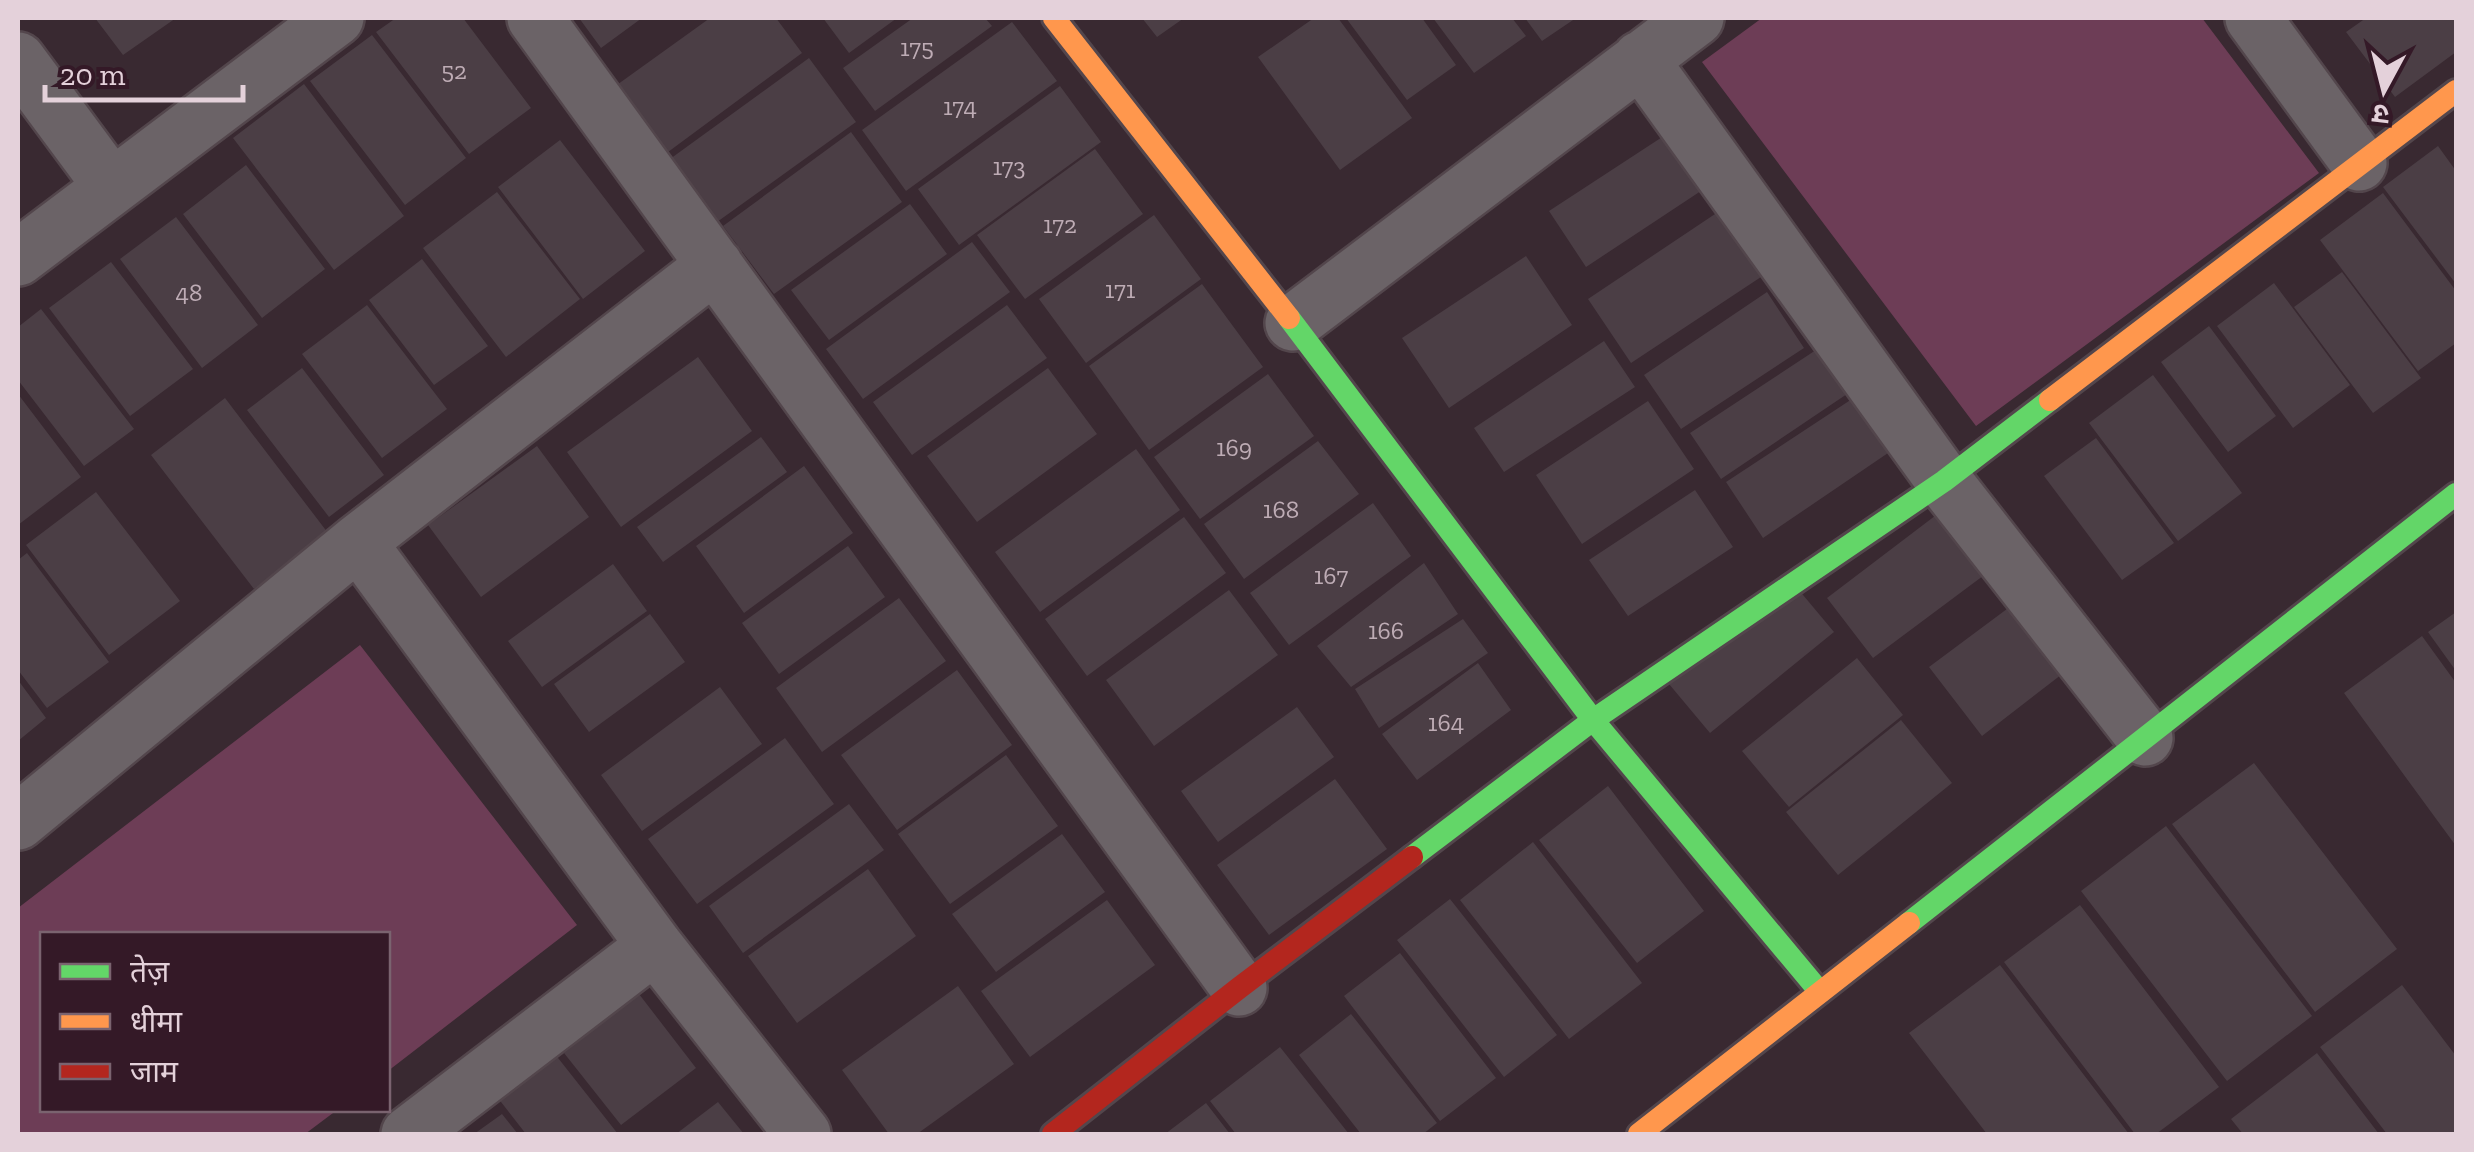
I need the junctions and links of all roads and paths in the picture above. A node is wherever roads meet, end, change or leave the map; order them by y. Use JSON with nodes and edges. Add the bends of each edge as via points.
{"nodes":[{"id":1,"x":336,"y":18,"type":"edge"},
{"id":2,"x":535,"y":18,"type":"edge"},
{"id":3,"x":1054,"y":18,"type":"edge"},
{"id":4,"x":1696,"y":18,"type":"edge"},
{"id":5,"x":2252,"y":18,"type":"edge"},
{"id":6,"x":1640,"y":59,"type":"junction"},
{"id":7,"x":18,"y":60,"type":"edge"},
{"id":8,"x":2456,"y":91,"type":"edge"},
{"id":9,"x":2359,"y":163,"type":"junction"},
{"id":10,"x":112,"y":186,"type":"junction"},
{"id":11,"x":18,"y":258,"type":"edge"},
{"id":12,"x":715,"y":265,"type":"junction"},
{"id":13,"x":1293,"y":323,"type":"junction"},
{"id":14,"x":1944,"y":481,"type":"junction"},
{"id":15,"x":2456,"y":494,"type":"edge"},
{"id":16,"x":358,"y":542,"type":"junction"},
{"id":17,"x":1593,"y":720,"type":"junction"},
{"id":18,"x":2145,"y":738,"type":"junction"},
{"id":19,"x":18,"y":822,"type":"edge"},
{"id":20,"x":655,"y":946,"type":"junction"},
{"id":21,"x":1239,"y":988,"type":"junction"},
{"id":22,"x":1820,"y":992,"type":"junction"},
{"id":23,"x":409,"y":1134,"type":"edge"},
{"id":24,"x":803,"y":1134,"type":"edge"},
{"id":25,"x":1053,"y":1134,"type":"edge"},
{"id":26,"x":1638,"y":1134,"type":"edge"}],
"edges":[{"from":1,"to":10,"type":"street"},
{"from":2,"to":12,"type":"street"},
{"from":3,"to":13,"type":"street"},
{"from":4,"to":6,"type":"street"},
{"from":5,"to":9,"type":"street"},
{"from":6,"to":13,"type":"street"},
{"from":6,"to":14,"type":"street"},
{"from":7,"to":10,"type":"street"},
{"from":8,"to":9,"type":"street"},
{"from":9,"to":14,"type":"street"},
{"from":10,"to":11,"type":"street"},
{"from":12,"to":16,"type":"street"},
{"from":12,"to":21,"type":"street"},
{"from":13,"to":17,"type":"street"},
{"from":14,"to":17,"type":"street"},
{"from":14,"to":18,"type":"street"},
{"from":15,"to":18,"type":"street"},
{"from":16,"to":19,"type":"street"},
{"from":16,"to":20,"type":"street"},
{"from":17,"to":21,"type":"street"},
{"from":17,"to":22,"type":"street"},
{"from":18,"to":22,"type":"street"},
{"from":20,"to":23,"type":"street"},
{"from":20,"to":24,"type":"street"},
{"from":21,"to":25,"type":"street"},
{"from":22,"to":26,"type":"street"}]}
